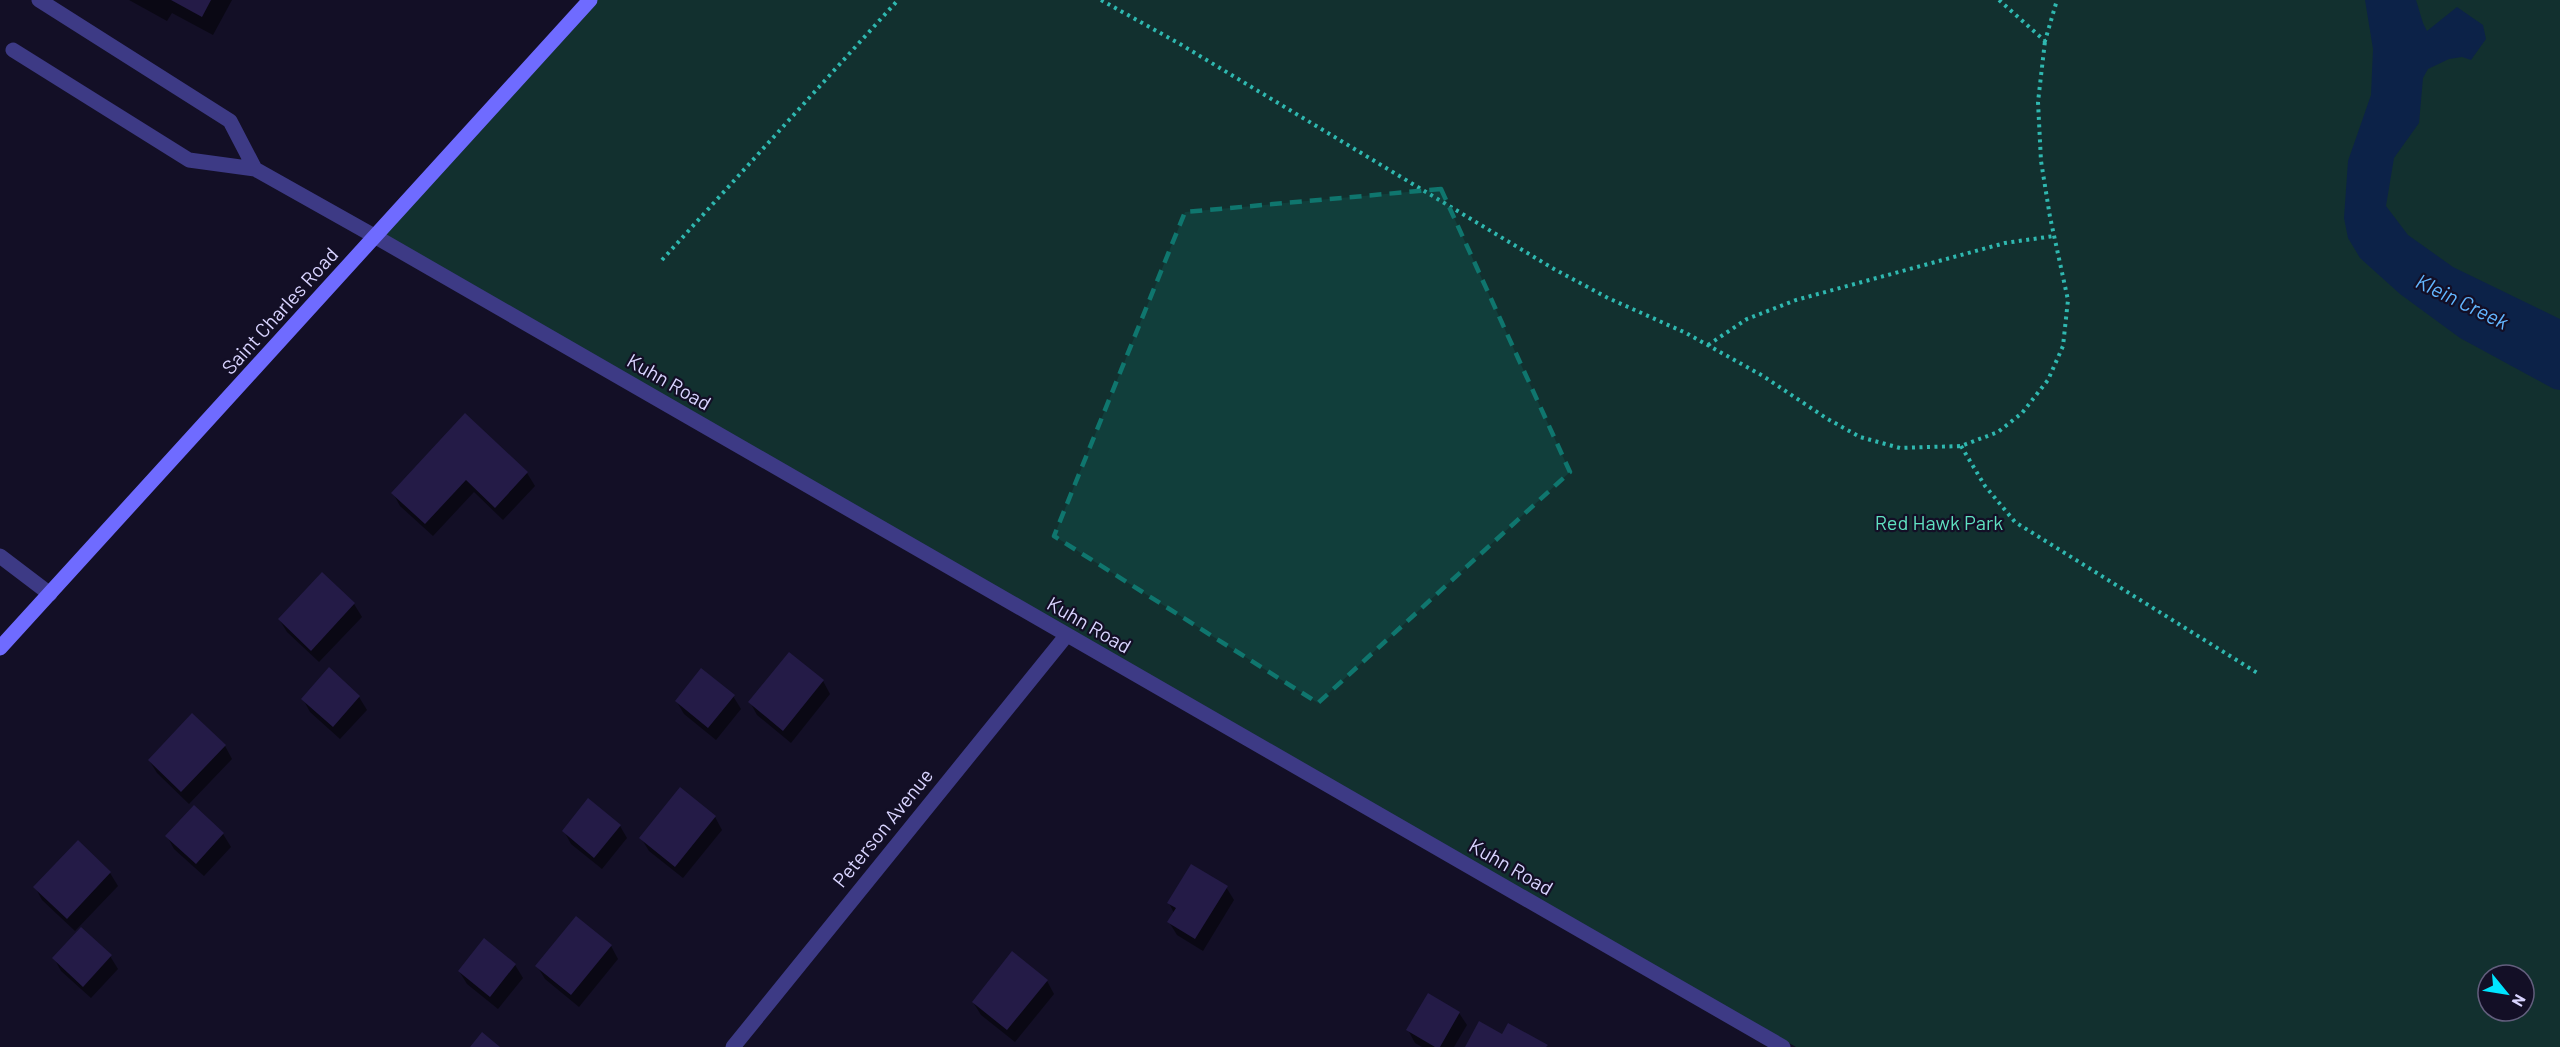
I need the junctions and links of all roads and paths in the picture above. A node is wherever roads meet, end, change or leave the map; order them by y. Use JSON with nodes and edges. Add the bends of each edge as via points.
{"nodes":[{"id":1,"x":39,"y":0,"type":"edge"},
{"id":2,"x":590,"y":0,"type":"edge"},
{"id":3,"x":898,"y":0,"type":"edge"},
{"id":4,"x":1101,"y":0,"type":"edge"},
{"id":5,"x":1999,"y":0,"type":"edge"},
{"id":6,"x":2057,"y":0,"type":"edge"},
{"id":7,"x":2045,"y":41,"type":"junction"},
{"id":8,"x":13,"y":50,"type":"dead end"},
{"id":9,"x":255,"y":169,"type":"junction"},
{"id":10,"x":2054,"y":236,"type":"junction"},
{"id":11,"x":376,"y":237,"type":"junction"},
{"id":12,"x":662,"y":260,"type":"dead end"},
{"id":13,"x":1708,"y":345,"type":"junction"},
{"id":14,"x":1960,"y":446,"type":"junction"},
{"id":15,"x":0,"y":556,"type":"edge"},
{"id":16,"x":50,"y":594,"type":"junction"},
{"id":17,"x":1066,"y":636,"type":"junction"},
{"id":18,"x":0,"y":648,"type":"edge"},
{"id":19,"x":2259,"y":674,"type":"dead end"},
{"id":20,"x":1776,"y":1045,"type":"edge"},
{"id":21,"x":733,"y":1047,"type":"edge"}],
"edges":[{"from":1,"to":9,"type":"street","via":[[230,121]]},
{"from":2,"to":11,"type":"street","name":"Saint Charles Road"},
{"from":3,"to":12,"type":"path"},
{"from":4,"to":13,"type":"path","via":[[1554,268]]},
{"from":5,"to":7,"type":"path"},
{"from":6,"to":7,"type":"path"},
{"from":7,"to":10,"type":"path","via":[[2038,102],[2041,161]]},
{"from":8,"to":9,"type":"street","via":[[189,160]]},
{"from":9,"to":11,"type":"street","name":"Kuhn Road"},
{"from":10,"to":13,"type":"path","via":[[2004,243],[1796,300],[1747,319]]},
{"from":10,"to":14,"type":"path","via":[[2068,300],[2063,346],[2048,380],[2022,413],[1998,432]]},
{"from":11,"to":16,"type":"street","name":"Saint Charles Road"},
{"from":11,"to":17,"type":"street","name":"Kuhn Road"},
{"from":13,"to":14,"type":"path","via":[[1860,437],[1900,448]]},
{"from":14,"to":19,"type":"path","via":[[1985,486],[2015,522]]},
{"from":15,"to":16,"type":"street"},
{"from":16,"to":18,"type":"street","name":"Saint Charles Road"},
{"from":17,"to":20,"type":"street","name":"Kuhn Road"},
{"from":17,"to":21,"type":"street","name":"Peterson Avenue"}]}
